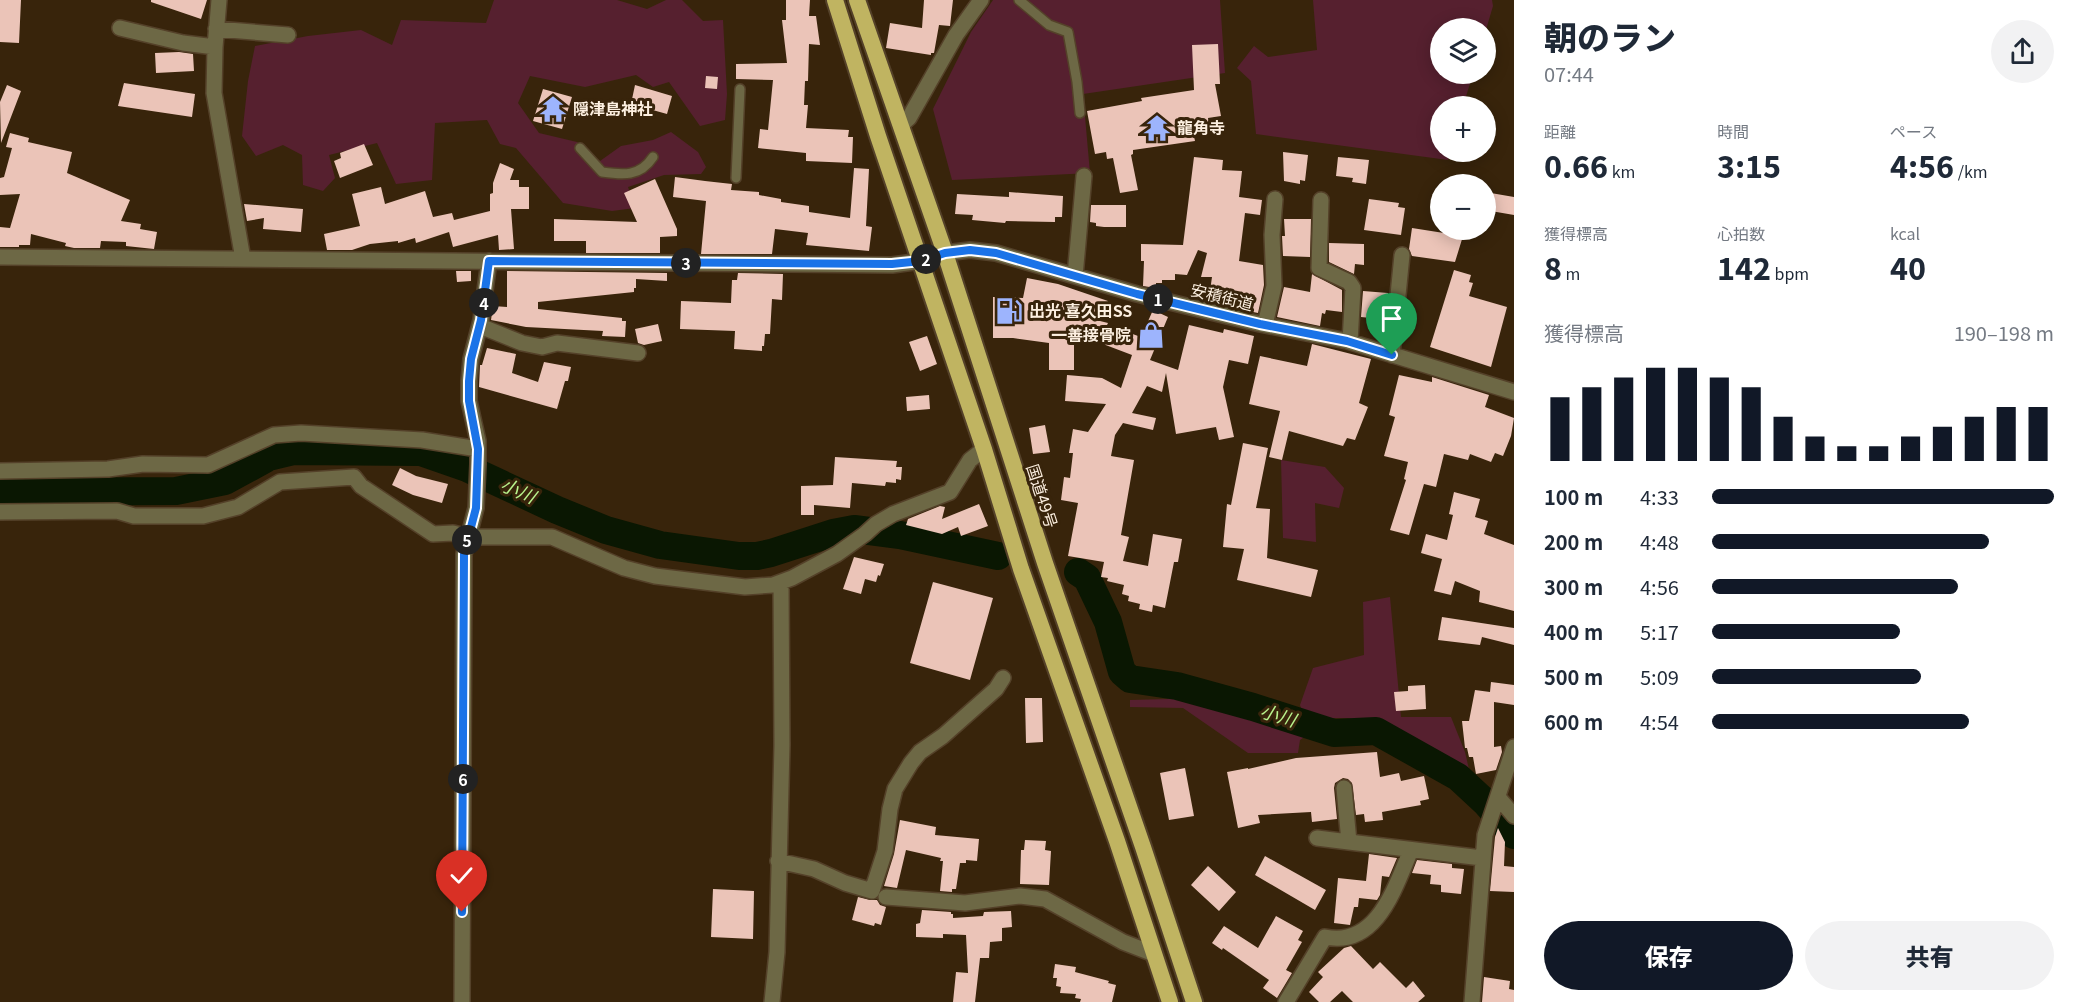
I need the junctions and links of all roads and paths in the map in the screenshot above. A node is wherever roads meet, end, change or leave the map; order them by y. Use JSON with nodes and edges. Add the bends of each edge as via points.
{"nodes":[{"id":1,"x":219,"y":0,"type":"edge"},
{"id":2,"x":835,"y":0,"type":"edge"},
{"id":3,"x":857,"y":0,"type":"edge"},
{"id":4,"x":981,"y":0,"type":"edge"},
{"id":5,"x":1018,"y":0,"type":"edge"},
{"id":6,"x":120,"y":28,"type":"dead end"},
{"id":7,"x":216,"y":29,"type":"junction"},
{"id":8,"x":288,"y":34,"type":"dead end"},
{"id":9,"x":215,"y":47,"type":"junction"},
{"id":10,"x":740,"y":89,"type":"dead end"},
{"id":11,"x":1080,"y":113,"type":"dead end"},
{"id":12,"x":901,"y":125,"type":"junction"},
{"id":13,"x":580,"y":148,"type":"dead end"},
{"id":14,"x":653,"y":157,"type":"dead end"},
{"id":15,"x":1084,"y":176,"type":"dead end"},
{"id":16,"x":736,"y":178,"type":"dead end"},
{"id":17,"x":1275,"y":199,"type":"dead end"},
{"id":18,"x":1321,"y":200,"type":"dead end"},
{"id":19,"x":945,"y":253,"type":"junction"},
{"id":20,"x":1402,"y":255,"type":"dead end"},
{"id":21,"x":0,"y":257,"type":"edge"},
{"id":22,"x":243,"y":259,"type":"junction"},
{"id":23,"x":489,"y":261,"type":"junction"},
{"id":24,"x":921,"y":261,"type":"junction"},
{"id":25,"x":1075,"y":276,"type":"junction"},
{"id":26,"x":1265,"y":325,"type":"junction"},
{"id":27,"x":480,"y":326,"type":"junction"},
{"id":28,"x":1350,"y":342,"type":"junction"},
{"id":29,"x":638,"y":353,"type":"dead end"},
{"id":30,"x":1392,"y":355,"type":"junction"},
{"id":31,"x":1514,"y":392,"type":"edge"},
{"id":32,"x":984,"y":449,"type":"junction"},
{"id":33,"x":478,"y":457,"type":"junction"},
{"id":34,"x":0,"y":471,"type":"edge"},
{"id":35,"x":0,"y":512,"type":"edge"},
{"id":36,"x":468,"y":537,"type":"junction"},
{"id":37,"x":781,"y":583,"type":"junction"},
{"id":38,"x":1003,"y":678,"type":"dead end"},
{"id":39,"x":1514,"y":747,"type":"edge"},
{"id":40,"x":1344,"y":788,"type":"dead end"},
{"id":41,"x":1497,"y":800,"type":"junction"},
{"id":42,"x":1514,"y":816,"type":"edge"},
{"id":43,"x":1317,"y":838,"type":"dead end"},
{"id":44,"x":1349,"y":842,"type":"junction"},
{"id":45,"x":1411,"y":850,"type":"junction"},
{"id":46,"x":1482,"y":858,"type":"junction"},
{"id":47,"x":778,"y":861,"type":"junction"},
{"id":48,"x":886,"y":897,"type":"dead end"},
{"id":49,"x":1154,"y":954,"type":"junction"},
{"id":50,"x":462,"y":1002,"type":"edge"},
{"id":51,"x":772,"y":1002,"type":"edge"},
{"id":52,"x":1170,"y":1002,"type":"edge"},
{"id":53,"x":1194,"y":1002,"type":"edge"},
{"id":54,"x":1286,"y":1002,"type":"edge"},
{"id":55,"x":1472,"y":1002,"type":"edge"}],
"edges":[{"from":1,"to":7,"type":"street"},
{"from":2,"to":24,"type":"highway"},
{"from":3,"to":12,"type":"highway","name":"国道49号"},
{"from":4,"to":12,"type":"street"},
{"from":5,"to":11,"type":"lane","via":[[1049,25],[1068,32]]},
{"from":6,"to":9,"type":"street"},
{"from":7,"to":8,"type":"street"},
{"from":7,"to":9,"type":"street"},
{"from":9,"to":22,"type":"street","via":[[214,93]]},
{"from":10,"to":16,"type":"lane"},
{"from":12,"to":19,"type":"highway","name":"国道49号"},
{"from":13,"to":14,"type":"lane","via":[[602,172],[616,174],[641,170]]},
{"from":15,"to":25,"type":"street"},
{"from":17,"to":26,"type":"street","via":[[1274,286]]},
{"from":18,"to":28,"type":"street","via":[[1319,268],[1349,282],[1353,288]]},
{"from":19,"to":24,"type":"street","name":"安積街道"},
{"from":19,"to":25,"type":"street","name":"安積街道","via":[[996,253]]},
{"from":19,"to":53,"type":"highway","name":"国道49号"},
{"from":20,"to":30,"type":"street"},
{"from":21,"to":22,"type":"street","name":"安積街道"},
{"from":22,"to":23,"type":"street","name":"安積街道"},
{"from":23,"to":24,"type":"street","name":"安積街道"},
{"from":23,"to":27,"type":"street"},
{"from":24,"to":32,"type":"highway"},
{"from":25,"to":26,"type":"street","name":"安積街道"},
{"from":26,"to":28,"type":"street","name":"安積街道"},
{"from":27,"to":29,"type":"street","via":[[522,343],[557,343]]},
{"from":27,"to":33,"type":"street","via":[[469,381]]},
{"from":28,"to":30,"type":"street","name":"安積街道"},
{"from":30,"to":31,"type":"street","name":"安積街道"},
{"from":32,"to":37,"type":"street","via":[[970,460],[950,492],[893,514],[837,554]]},
{"from":32,"to":49,"type":"highway"},
{"from":33,"to":34,"type":"street","via":[[422,440],[301,433],[274,435],[208,465]]},
{"from":33,"to":36,"type":"street","via":[[476,508]]},
{"from":35,"to":36,"type":"street","via":[[117,511],[134,516],[203,516],[238,507],[280,482],[354,477],[433,534]]},
{"from":36,"to":37,"type":"street","via":[[552,537],[624,568],[655,576],[746,587]]},
{"from":36,"to":50,"type":"street","via":[[464,554]]},
{"from":37,"to":47,"type":"street"},
{"from":38,"to":47,"type":"street","via":[[996,689],[920,752],[895,789],[885,852],[872,891],[814,869]]},
{"from":39,"to":41,"type":"street"},
{"from":40,"to":44,"type":"street"},
{"from":41,"to":42,"type":"street"},
{"from":41,"to":46,"type":"street"},
{"from":43,"to":44,"type":"street"},
{"from":44,"to":45,"type":"street"},
{"from":45,"to":46,"type":"street"},
{"from":45,"to":54,"type":"street","via":[[1374,923],[1348,937],[1325,937]]},
{"from":46,"to":55,"type":"street"},
{"from":47,"to":51,"type":"street"},
{"from":48,"to":49,"type":"street","via":[[965,903],[1020,897],[1046,899],[1123,942]]},
{"from":49,"to":52,"type":"highway"}]}
